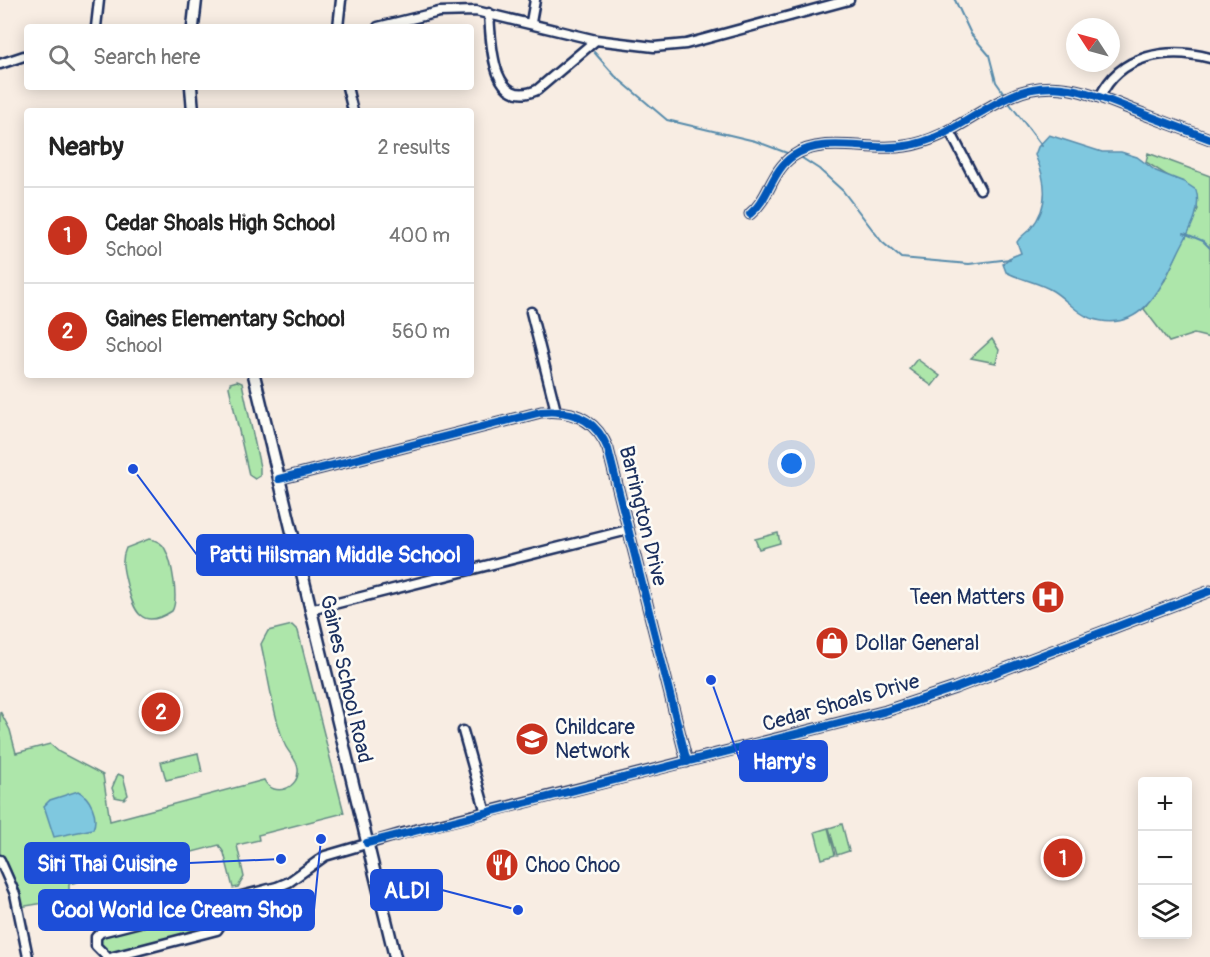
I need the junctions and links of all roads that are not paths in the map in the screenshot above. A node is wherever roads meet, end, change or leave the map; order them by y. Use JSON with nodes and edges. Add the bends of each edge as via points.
{"nodes":[{"id":1,"x":99,"y":0,"type":"edge"},
{"id":2,"x":196,"y":0,"type":"edge"},
{"id":3,"x":341,"y":0,"type":"edge"},
{"id":4,"x":535,"y":0,"type":"edge"},
{"id":5,"x":846,"y":0,"type":"edge"},
{"id":6,"x":489,"y":14,"type":"junction"},
{"id":7,"x":531,"y":22,"type":"junction"},
{"id":8,"x":96,"y":24,"type":"edge"},
{"id":9,"x":193,"y":24,"type":"edge"},
{"id":10,"x":338,"y":24,"type":"edge"},
{"id":11,"x":391,"y":24,"type":"edge"},
{"id":12,"x":596,"y":40,"type":"junction"},
{"id":13,"x":24,"y":56,"type":"edge"},
{"id":14,"x":1210,"y":58,"type":"edge"},
{"id":15,"x":0,"y":64,"type":"edge"},
{"id":16,"x":191,"y":90,"type":"edge"},
{"id":17,"x":348,"y":90,"type":"edge"},
{"id":18,"x":1100,"y":97,"type":"junction"},
{"id":19,"x":194,"y":108,"type":"edge"},
{"id":20,"x":352,"y":108,"type":"edge"},
{"id":21,"x":950,"y":131,"type":"junction"},
{"id":22,"x":1210,"y":139,"type":"edge"},
{"id":23,"x":980,"y":189,"type":"dead end"},
{"id":24,"x":750,"y":214,"type":"dead end"},
{"id":25,"x":531,"y":312,"type":"dead end"},
{"id":26,"x":255,"y":378,"type":"edge"},
{"id":27,"x":556,"y":411,"type":"junction"},
{"id":28,"x":279,"y":480,"type":"junction"},
{"id":29,"x":628,"y":530,"type":"junction"},
{"id":30,"x":1210,"y":591,"type":"edge"},
{"id":31,"x":310,"y":610,"type":"junction"},
{"id":32,"x":463,"y":731,"type":"dead end"},
{"id":33,"x":687,"y":762,"type":"junction"},
{"id":34,"x":486,"y":813,"type":"junction"},
{"id":35,"x":367,"y":843,"type":"junction"},
{"id":36,"x":0,"y":860,"type":"edge"},
{"id":37,"x":219,"y":901,"type":"junction"},
{"id":38,"x":28,"y":957,"type":"edge"},
{"id":39,"x":107,"y":957,"type":"edge"},
{"id":40,"x":113,"y":957,"type":"edge"},
{"id":41,"x":395,"y":957,"type":"edge"}],
"edges":[{"from":1,"to":8,"type":"street"},
{"from":2,"to":9,"type":"main road"},
{"from":3,"to":10,"type":"street"},
{"from":4,"to":7,"type":"street"},
{"from":5,"to":12,"type":"street","via":[[686,44],[654,46]]},
{"from":6,"to":7,"type":"street"},
{"from":6,"to":11,"type":"street","via":[[445,11]]},
{"from":6,"to":12,"type":"street","via":[[496,70],[507,86],[527,95]]},
{"from":7,"to":12,"type":"street"},
{"from":13,"to":15,"type":"street"},
{"from":14,"to":18,"type":"street","via":[[1175,52],[1140,59],[1112,78]]},
{"from":16,"to":19,"type":"main road"},
{"from":17,"to":20,"type":"street"},
{"from":18,"to":21,"type":"street","via":[[1064,87],[1025,90]]},
{"from":18,"to":22,"type":"street"},
{"from":21,"to":23,"type":"street"},
{"from":21,"to":24,"type":"street","via":[[906,146],[828,146],[802,151],[778,170],[760,205]]},
{"from":25,"to":27,"type":"street"},
{"from":26,"to":28,"type":"main road","name":"Gaines School Road"},
{"from":27,"to":28,"type":"street","name":"Barrington Drive"},
{"from":27,"to":29,"type":"street","name":"Barrington Drive","via":[[583,418],[599,431],[609,449]]},
{"from":28,"to":31,"type":"main road","name":"Gaines School Road"},
{"from":29,"to":31,"type":"street"},
{"from":29,"to":33,"type":"street","name":"Barrington Drive"},
{"from":30,"to":33,"type":"street","name":"Cedar Shoals Drive","via":[[955,688],[833,725]]},
{"from":31,"to":35,"type":"main road","name":"Gaines School Road"},
{"from":32,"to":34,"type":"street"},
{"from":33,"to":34,"type":"street","name":"Cedar Shoals Drive"},
{"from":34,"to":35,"type":"street","name":"Cedar Shoals Drive"},
{"from":35,"to":37,"type":"street","name":"Cedar Shoals Drive","via":[[325,856],[277,887]]},
{"from":35,"to":41,"type":"main road","name":"Gaines School Road"},
{"from":36,"to":38,"type":"street","via":[[15,894]]},
{"from":37,"to":39,"type":"street","name":"Cedar Shoals Drive","via":[[101,932],[96,937],[96,946]]},
{"from":37,"to":40,"type":"street","via":[[223,921],[217,930]]}]}
